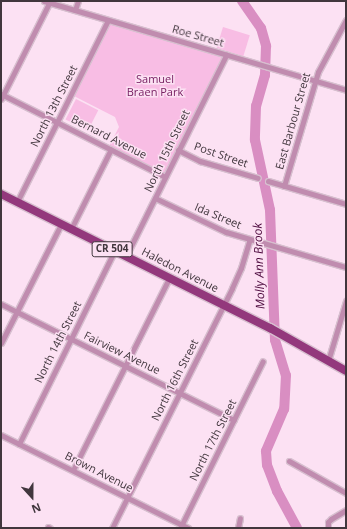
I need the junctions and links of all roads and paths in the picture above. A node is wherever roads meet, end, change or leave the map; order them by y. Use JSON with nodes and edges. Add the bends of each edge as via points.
{"nodes":[{"id":1,"x":78,"y":1,"type":"edge"},
{"id":2,"x":46,"y":2,"type":"edge"},
{"id":3,"x":75,"y":10,"type":"junction"},
{"id":4,"x":108,"y":20,"type":"junction"},
{"id":5,"x":346,"y":20,"type":"edge"},
{"id":6,"x":226,"y":55,"type":"junction"},
{"id":7,"x":315,"y":81,"type":"junction"},
{"id":8,"x":346,"y":90,"type":"edge"},
{"id":9,"x":2,"y":96,"type":"edge"},
{"id":10,"x":57,"y":122,"type":"junction"},
{"id":11,"x":111,"y":150,"type":"junction"},
{"id":12,"x":178,"y":150,"type":"junction"},
{"id":13,"x":165,"y":177,"type":"junction"},
{"id":14,"x":258,"y":178,"type":"dead end"},
{"id":15,"x":268,"y":181,"type":"dead end"},
{"id":16,"x":284,"y":186,"type":"junction"},
{"id":17,"x":1,"y":194,"type":"edge"},
{"id":18,"x":154,"y":198,"type":"junction"},
{"id":19,"x":17,"y":202,"type":"junction"},
{"id":20,"x":346,"y":204,"type":"edge"},
{"id":21,"x":61,"y":224,"type":"junction"},
{"id":22,"x":71,"y":229,"type":"junction"},
{"id":23,"x":250,"y":239,"type":"junction"},
{"id":24,"x":115,"y":250,"type":"junction"},
{"id":25,"x":126,"y":256,"type":"junction"},
{"id":26,"x":346,"y":267,"type":"edge"},
{"id":27,"x":169,"y":278,"type":"junction"},
{"id":28,"x":346,"y":301,"type":"edge"},
{"id":29,"x":1,"y":304,"type":"edge"},
{"id":30,"x":223,"y":305,"type":"junction"},
{"id":31,"x":17,"y":312,"type":"junction"},
{"id":32,"x":71,"y":339,"type":"junction"},
{"id":33,"x":1,"y":343,"type":"edge"},
{"id":34,"x":263,"y":360,"type":"dead end"},
{"id":35,"x":328,"y":361,"type":"junction"},
{"id":36,"x":125,"y":366,"type":"junction"},
{"id":37,"x":346,"y":370,"type":"edge"},
{"id":38,"x":180,"y":393,"type":"junction"},
{"id":39,"x":234,"y":420,"type":"junction"},
{"id":40,"x":1,"y":435,"type":"edge"},
{"id":41,"x":18,"y":444,"type":"junction"},
{"id":42,"x":289,"y":461,"type":"dead end"},
{"id":43,"x":73,"y":470,"type":"junction"},
{"id":44,"x":346,"y":492,"type":"edge"},
{"id":45,"x":127,"y":498,"type":"junction"},
{"id":46,"x":346,"y":510,"type":"edge"},
{"id":47,"x":240,"y":518,"type":"dead end"},
{"id":48,"x":180,"y":526,"type":"edge"},
{"id":49,"x":112,"y":528,"type":"edge"},
{"id":50,"x":188,"y":528,"type":"edge"},
{"id":51,"x":238,"y":528,"type":"edge"},
{"id":52,"x":328,"y":528,"type":"edge"}],
"edges":[{"from":1,"to":3,"type":"street"},
{"from":2,"to":3,"type":"street","name":"Roe Street"},
{"from":2,"to":9,"type":"street"},
{"from":3,"to":4,"type":"street","name":"Roe Street"},
{"from":4,"to":6,"type":"street","name":"Roe Street"},
{"from":4,"to":10,"type":"street","name":"North 13th Street"},
{"from":5,"to":7,"type":"street","name":"East Barbour Street"},
{"from":6,"to":7,"type":"street","name":"Roe Street"},
{"from":6,"to":12,"type":"street","name":"North 15th Street"},
{"from":7,"to":8,"type":"street","name":"Roe Street"},
{"from":7,"to":16,"type":"street","name":"East Barbour Street"},
{"from":9,"to":10,"type":"street","name":"Bernard Avenue"},
{"from":10,"to":11,"type":"street","name":"Bernard Avenue"},
{"from":10,"to":19,"type":"street","name":"North 13th Street"},
{"from":11,"to":13,"type":"street","name":"Bernard Avenue"},
{"from":11,"to":22,"type":"street"},
{"from":12,"to":13,"type":"street","name":"North 15th Street"},
{"from":12,"to":14,"type":"street","name":"Post Street","via":[[200,161]]},
{"from":13,"to":18,"type":"street","name":"North 15th Street"},
{"from":15,"to":16,"type":"street"},
{"from":16,"to":20,"type":"street"},
{"from":17,"to":19,"type":"main road","name":"Haledon Avenue","number":"CR 504"},
{"from":18,"to":23,"type":"street","name":"Ida Street","via":[[217,229]]},
{"from":18,"to":25,"type":"street","name":"North 15th Street"},
{"from":19,"to":21,"type":"main road","name":"Haledon Avenue","number":"CR 504"},
{"from":21,"to":22,"type":"main road","name":"Haledon Avenue","number":"CR 504"},
{"from":21,"to":31,"type":"street"},
{"from":22,"to":24,"type":"main road","name":"Haledon Avenue","number":"CR 504"},
{"from":23,"to":26,"type":"street","name":"Ida Street"},
{"from":23,"to":30,"type":"street","name":"North 16th Street","via":[[241,268]]},
{"from":24,"to":25,"type":"main road","name":"Haledon Avenue","number":"CR 504"},
{"from":24,"to":32,"type":"street","name":"North 14th Street"},
{"from":25,"to":27,"type":"main road","name":"Haledon Avenue","number":"CR 504"},
{"from":27,"to":30,"type":"main road","name":"Haledon Avenue","number":"CR 504"},
{"from":27,"to":36,"type":"street"},
{"from":28,"to":35,"type":"street"},
{"from":29,"to":31,"type":"street","name":"Fairview Avenue"},
{"from":30,"to":35,"type":"main road","name":"Haledon Avenue","number":"CR 504"},
{"from":30,"to":38,"type":"street","name":"North 16th Street"},
{"from":31,"to":32,"type":"street","name":"Fairview Avenue"},
{"from":31,"to":33,"type":"street"},
{"from":32,"to":36,"type":"street","name":"Fairview Avenue"},
{"from":32,"to":41,"type":"street","name":"North 14th Street"},
{"from":34,"to":39,"type":"street","name":"North 17th Street"},
{"from":35,"to":37,"type":"main road","name":"Haledon Avenue","number":"CR 504"},
{"from":36,"to":38,"type":"street","name":"Fairview Avenue"},
{"from":36,"to":43,"type":"street"},
{"from":38,"to":39,"type":"street","name":"Fairview Avenue"},
{"from":38,"to":45,"type":"street","name":"North 16th Street"},
{"from":39,"to":48,"type":"street","name":"North 17th Street"},
{"from":40,"to":41,"type":"street","name":"Brown Avenue"},
{"from":41,"to":43,"type":"street","name":"Brown Avenue"},
{"from":42,"to":44,"type":"street"},
{"from":43,"to":45,"type":"street","name":"Brown Avenue"},
{"from":45,"to":48,"type":"street","name":"Brown Avenue"},
{"from":45,"to":49,"type":"street","name":"North 16th Street"},
{"from":46,"to":52,"type":"street","via":[[331,518]]},
{"from":47,"to":51,"type":"street"},
{"from":48,"to":50,"type":"street","name":"Brown Avenue"}]}
